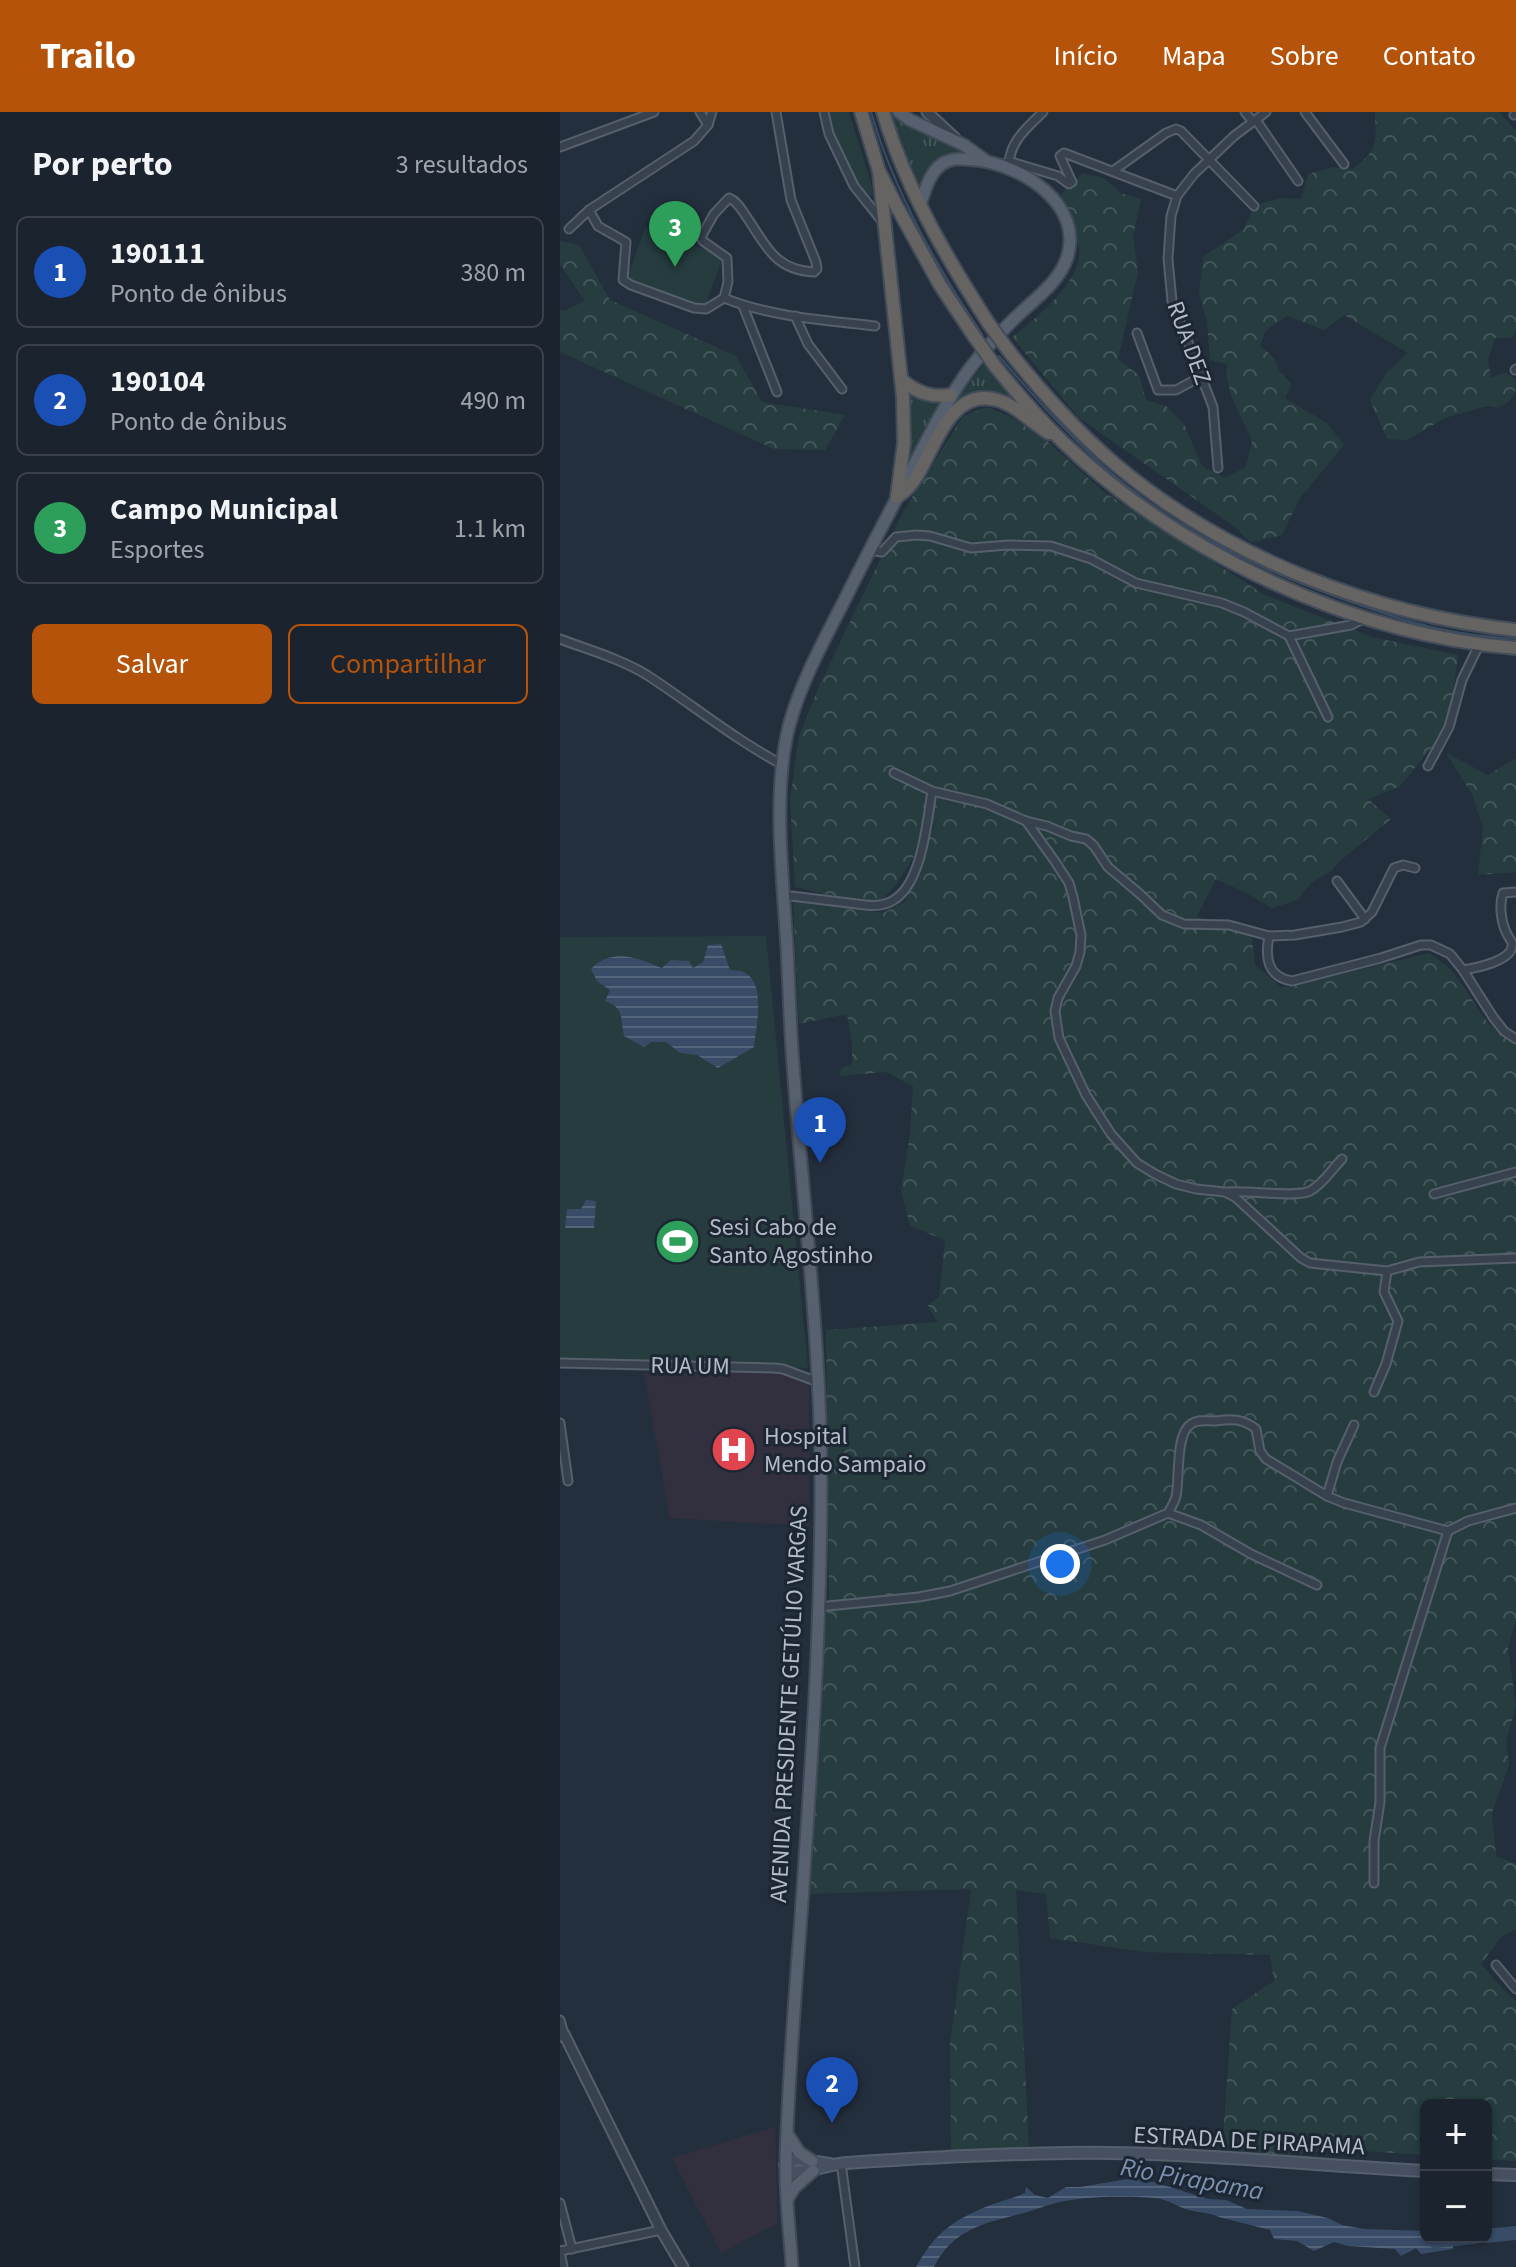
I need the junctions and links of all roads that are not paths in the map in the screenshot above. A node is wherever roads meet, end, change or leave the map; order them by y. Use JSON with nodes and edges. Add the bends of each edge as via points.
{"nodes":[{"id":1,"x":654,"y":112,"type":"edge"},
{"id":2,"x":700,"y":112,"type":"edge"},
{"id":3,"x":712,"y":112,"type":"edge"},
{"id":4,"x":776,"y":112,"type":"edge"},
{"id":5,"x":824,"y":112,"type":"edge"},
{"id":6,"x":861,"y":112,"type":"edge"},
{"id":7,"x":883,"y":112,"type":"edge"},
{"id":8,"x":899,"y":112,"type":"edge"},
{"id":9,"x":927,"y":112,"type":"edge"},
{"id":10,"x":1043,"y":112,"type":"edge"},
{"id":11,"x":1245,"y":112,"type":"edge"},
{"id":12,"x":1266,"y":112,"type":"edge"},
{"id":13,"x":1305,"y":112,"type":"edge"},
{"id":14,"x":1254,"y":121,"type":"junction"},
{"id":15,"x":708,"y":125,"type":"junction"},
{"id":16,"x":964,"y":145,"type":"junction"},
{"id":17,"x":560,"y":147,"type":"edge"},
{"id":18,"x":1208,"y":159,"type":"junction"},
{"id":19,"x":986,"y":161,"type":"junction"},
{"id":20,"x":1344,"y":164,"type":"dead end"},
{"id":21,"x":1009,"y":165,"type":"junction"},
{"id":22,"x":879,"y":171,"type":"junction"},
{"id":23,"x":1113,"y":171,"type":"junction"},
{"id":24,"x":1298,"y":181,"type":"dead end"},
{"id":25,"x":1177,"y":196,"type":"junction"},
{"id":26,"x":920,"y":205,"type":"junction"},
{"id":27,"x":1254,"y":206,"type":"dead end"},
{"id":28,"x":589,"y":210,"type":"junction"},
{"id":29,"x":885,"y":224,"type":"junction"},
{"id":30,"x":569,"y":229,"type":"dead end"},
{"id":31,"x":724,"y":298,"type":"junction"},
{"id":32,"x":743,"y":306,"type":"junction"},
{"id":33,"x":795,"y":316,"type":"junction"},
{"id":34,"x":875,"y":326,"type":"dead end"},
{"id":35,"x":1137,"y":333,"type":"dead end"},
{"id":36,"x":1200,"y":377,"type":"junction"},
{"id":37,"x":903,"y":381,"type":"junction"},
{"id":38,"x":842,"y":389,"type":"dead end"},
{"id":39,"x":777,"y":392,"type":"dead end"},
{"id":40,"x":951,"y":395,"type":"junction"},
{"id":41,"x":1060,"y":439,"type":"junction"},
{"id":42,"x":1218,"y":468,"type":"dead end"},
{"id":43,"x":897,"y":497,"type":"junction"},
{"id":44,"x":869,"y":550,"type":"junction"},
{"id":45,"x":1365,"y":618,"type":"junction"},
{"id":46,"x":1516,"y":630,"type":"edge"},
{"id":47,"x":1289,"y":636,"type":"junction"},
{"id":48,"x":560,"y":639,"type":"edge"},
{"id":49,"x":1479,"y":645,"type":"junction"},
{"id":50,"x":1516,"y":648,"type":"edge"},
{"id":51,"x":1328,"y":717,"type":"dead end"},
{"id":52,"x":783,"y":765,"type":"junction"},
{"id":53,"x":1428,"y":766,"type":"dead end"},
{"id":54,"x":894,"y":773,"type":"dead end"},
{"id":55,"x":932,"y":791,"type":"junction"},
{"id":56,"x":1026,"y":821,"type":"junction"},
{"id":57,"x":1415,"y":868,"type":"dead end"},
{"id":58,"x":1337,"y":881,"type":"dead end"},
{"id":59,"x":1516,"y":892,"type":"edge"},
{"id":60,"x":783,"y":895,"type":"junction"},
{"id":61,"x":1365,"y":919,"type":"junction"},
{"id":62,"x":1269,"y":936,"type":"junction"},
{"id":63,"x":1463,"y":970,"type":"junction"},
{"id":64,"x":1516,"y":1039,"type":"edge"},
{"id":65,"x":1342,"y":1159,"type":"dead end"},
{"id":66,"x":1516,"y":1172,"type":"edge"},
{"id":67,"x":1225,"y":1192,"type":"junction"},
{"id":68,"x":1434,"y":1194,"type":"dead end"},
{"id":69,"x":1516,"y":1258,"type":"edge"},
{"id":70,"x":1387,"y":1271,"type":"junction"},
{"id":71,"x":560,"y":1363,"type":"edge"},
{"id":72,"x":818,"y":1382,"type":"junction"},
{"id":73,"x":1374,"y":1392,"type":"dead end"},
{"id":74,"x":560,"y":1423,"type":"edge"},
{"id":75,"x":1354,"y":1425,"type":"dead end"},
{"id":76,"x":568,"y":1481,"type":"dead end"},
{"id":77,"x":1327,"y":1496,"type":"junction"},
{"id":78,"x":1516,"y":1508,"type":"edge"},
{"id":79,"x":1168,"y":1513,"type":"junction"},
{"id":80,"x":1448,"y":1531,"type":"junction"},
{"id":81,"x":1317,"y":1585,"type":"dead end"},
{"id":82,"x":818,"y":1607,"type":"junction"},
{"id":83,"x":1374,"y":1883,"type":"dead end"},
{"id":84,"x":1496,"y":1965,"type":"dead end"},
{"id":85,"x":1516,"y":1989,"type":"edge"},
{"id":86,"x":560,"y":2021,"type":"edge"},
{"id":87,"x":562,"y":2035,"type":"edge"},
{"id":88,"x":788,"y":2135,"type":"junction"},
{"id":89,"x":836,"y":2164,"type":"junction"},
{"id":90,"x":785,"y":2165,"type":"junction"},
{"id":91,"x":812,"y":2166,"type":"junction"},
{"id":92,"x":1420,"y":2171,"type":"edge"},
{"id":93,"x":1492,"y":2174,"type":"edge"},
{"id":94,"x":1516,"y":2175,"type":"edge"},
{"id":95,"x":788,"y":2198,"type":"junction"},
{"id":96,"x":560,"y":2203,"type":"edge"},
{"id":97,"x":661,"y":2230,"type":"junction"},
{"id":98,"x":572,"y":2249,"type":"junction"},
{"id":99,"x":560,"y":2251,"type":"edge"},
{"id":100,"x":563,"y":2267,"type":"edge"},
{"id":101,"x":683,"y":2267,"type":"edge"},
{"id":102,"x":792,"y":2267,"type":"edge"},
{"id":103,"x":855,"y":2267,"type":"edge"}],
"edges":[{"from":1,"to":17,"type":"street"},
{"from":2,"to":15,"type":"street"},
{"from":3,"to":15,"type":"street"},
{"from":4,"to":31,"type":"street","via":[[791,200],[817,269],[808,272],[774,258],[729,198],[701,235],[727,258]]},
{"from":5,"to":29,"type":"street","via":[[854,186]]},
{"from":6,"to":22,"type":"highway"},
{"from":7,"to":26,"type":"highway"},
{"from":8,"to":16,"type":"main road"},
{"from":9,"to":16,"type":"street"},
{"from":10,"to":21,"type":"street","via":[[1015,141]]},
{"from":11,"to":14,"type":"street"},
{"from":12,"to":14,"type":"street","name":"RUA DEZ"},
{"from":13,"to":20,"type":"street"},
{"from":14,"to":18,"type":"street","name":"RUA DEZ"},
{"from":14,"to":24,"type":"street"},
{"from":15,"to":28,"type":"street","via":[[694,141]]},
{"from":16,"to":19,"type":"main road"},
{"from":18,"to":23,"type":"street","via":[[1174,129]]},
{"from":18,"to":25,"type":"street","name":"RUA DEZ"},
{"from":18,"to":27,"type":"street"},
{"from":19,"to":21,"type":"main road","name":"AVENIDA PRESIDENTE GETÚLIO VARGAS"},
{"from":19,"to":26,"type":"main road","via":[[946,161],[931,178]]},
{"from":21,"to":23,"type":"street","via":[[1058,176],[1069,184],[1060,155]]},
{"from":21,"to":40,"type":"main road","name":"AVENIDA PRESIDENTE GETÚLIO VARGAS","via":[[1061,207],[1071,237],[1068,256],[1057,278],[1013,319]]},
{"from":22,"to":29,"type":"highway"},
{"from":22,"to":41,"type":"highway","bridge":true,"via":[[940,285],[974,336]]},
{"from":23,"to":25,"type":"street"},
{"from":25,"to":36,"type":"street","name":"RUA DEZ","via":[[1168,240],[1169,281]]},
{"from":26,"to":46,"type":"highway","bridge":true,"via":[[946,256],[1011,354],[1071,423],[1177,511],[1333,588],[1440,619]]},
{"from":28,"to":30,"type":"street"},
{"from":28,"to":31,"type":"street","via":[[598,226],[626,242],[626,282],[694,308],[706,309]]},
{"from":29,"to":37,"type":"highway"},
{"from":31,"to":32,"type":"street"},
{"from":32,"to":33,"type":"street"},
{"from":32,"to":39,"type":"street"},
{"from":33,"to":34,"type":"street"},
{"from":33,"to":38,"type":"street","via":[[808,344]]},
{"from":35,"to":36,"type":"street","via":[[1158,390],[1176,390]]},
{"from":36,"to":42,"type":"street","name":"RUA DEZ","via":[[1213,407]]},
{"from":37,"to":40,"type":"highway","via":[[935,397]]},
{"from":37,"to":43,"type":"highway","via":[[904,443]]},
{"from":40,"to":43,"type":"main road","name":"AVENIDA PRESIDENTE GETÚLIO VARGAS"},
{"from":41,"to":43,"type":"highway","via":[[1007,403],[975,400],[951,414],[914,480]]},
{"from":41,"to":45,"type":"highway","via":[[1189,538],[1297,593]]},
{"from":43,"to":44,"type":"main road","name":"AVENIDA PRESIDENTE GETÚLIO VARGAS"},
{"from":44,"to":47,"type":"street","via":[[882,552],[896,537],[916,535],[971,548],[1051,546],[1091,559],[1136,583],[1222,603]]},
{"from":44,"to":52,"type":"main road","name":"AVENIDA PRESIDENTE GETÚLIO VARGAS","via":[[802,686]]},
{"from":45,"to":47,"type":"street"},
{"from":45,"to":49,"type":"highway"},
{"from":47,"to":51,"type":"street"},
{"from":48,"to":52,"type":"street","via":[[645,674]]},
{"from":49,"to":50,"type":"highway"},
{"from":49,"to":53,"type":"street","via":[[1449,727]]},
{"from":52,"to":60,"type":"main road","name":"AVENIDA PRESIDENTE GETÚLIO VARGAS"},
{"from":54,"to":55,"type":"street"},
{"from":55,"to":56,"type":"street","via":[[987,804]]},
{"from":55,"to":60,"type":"street","via":[[919,856],[898,898],[876,906]]},
{"from":56,"to":62,"type":"street","via":[[1086,839],[1108,867],[1166,918]]},
{"from":56,"to":67,"type":"street","via":[[1073,897],[1080,952],[1055,1011],[1059,1038],[1086,1095],[1137,1163],[1176,1184]]},
{"from":57,"to":61,"type":"street","via":[[1394,868]]},
{"from":58,"to":61,"type":"street"},
{"from":59,"to":63,"type":"street","via":[[1501,897],[1511,950],[1486,966]]},
{"from":60,"to":72,"type":"main road","name":"AVENIDA PRESIDENTE GETÚLIO VARGAS"},
{"from":61,"to":62,"type":"street","via":[[1321,932]]},
{"from":62,"to":63,"type":"street","via":[[1272,971],[1288,980],[1426,944],[1450,954]]},
{"from":63,"to":64,"type":"street","via":[[1493,1017]]},
{"from":65,"to":67,"type":"street","via":[[1306,1193]]},
{"from":66,"to":68,"type":"street"},
{"from":67,"to":70,"type":"street","via":[[1306,1261]]},
{"from":69,"to":70,"type":"street","via":[[1419,1262]]},
{"from":70,"to":73,"type":"street","via":[[1384,1292],[1398,1321]]},
{"from":71,"to":72,"type":"street","name":"RUA UM","via":[[774,1368]]},
{"from":72,"to":82,"type":"main road","name":"AVENIDA PRESIDENTE GETÚLIO VARGAS"},
{"from":74,"to":76,"type":"street"},
{"from":75,"to":77,"type":"street"},
{"from":77,"to":79,"type":"street","via":[[1266,1459],[1256,1429],[1244,1421],[1198,1421],[1183,1436],[1176,1497]]},
{"from":77,"to":80,"type":"street"},
{"from":78,"to":80,"type":"street"},
{"from":79,"to":81,"type":"street"},
{"from":79,"to":82,"type":"street","via":[[1105,1540],[950,1591]]},
{"from":80,"to":83,"type":"street","via":[[1380,1748]]},
{"from":82,"to":88,"type":"main road","name":"AVENIDA PRESIDENTE GETÚLIO VARGAS"},
{"from":84,"to":85,"type":"street"},
{"from":86,"to":87,"type":"street"},
{"from":87,"to":97,"type":"street"},
{"from":88,"to":90,"type":"main road","name":"AVENIDA PRESIDENTE GETÚLIO VARGAS"},
{"from":88,"to":91,"type":"main road"},
{"from":89,"to":91,"type":"main road","name":"ESTRADA DE PIRAPAMA"},
{"from":89,"to":92,"type":"main road","name":"ESTRADA DE PIRAPAMA","via":[[1145,2153]]},
{"from":89,"to":103,"type":"street"},
{"from":90,"to":91,"type":"main road","via":[[793,2172]]},
{"from":90,"to":95,"type":"main road","name":"AVENIDA PRESIDENTE GETÚLIO VARGAS"},
{"from":91,"to":95,"type":"main road"},
{"from":93,"to":94,"type":"main road"},
{"from":95,"to":102,"type":"main road","name":"AVENIDA PRESIDENTE GETÚLIO VARGAS"},
{"from":96,"to":98,"type":"street"},
{"from":97,"to":98,"type":"street"},
{"from":97,"to":101,"type":"street"},
{"from":98,"to":99,"type":"street"},
{"from":99,"to":100,"type":"street"}]}
